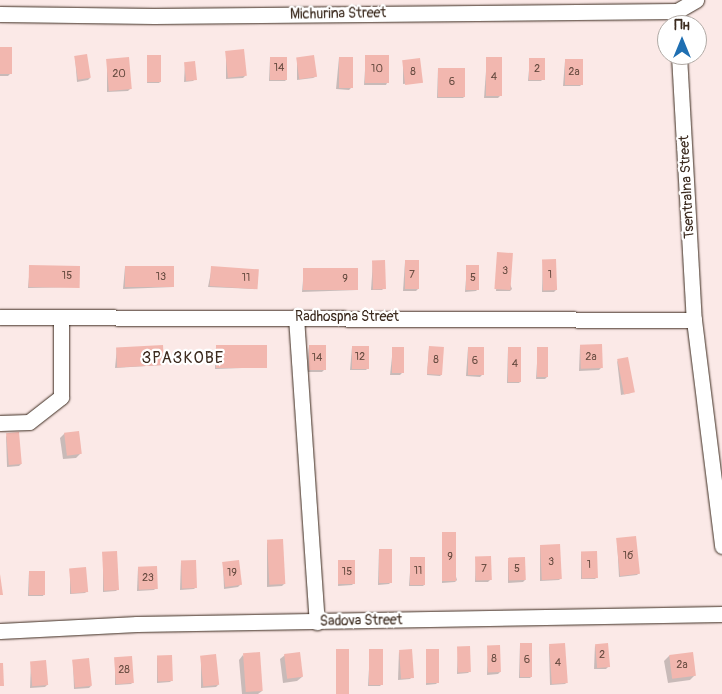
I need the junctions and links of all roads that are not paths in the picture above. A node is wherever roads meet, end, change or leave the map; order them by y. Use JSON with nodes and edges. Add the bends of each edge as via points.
{"nodes":[{"id":1,"x":696,"y":0,"type":"edge"},
{"id":2,"x":0,"y":14,"type":"edge"},
{"id":3,"x":680,"y":15,"type":"edge"},
{"id":4,"x":657,"y":18,"type":"edge"},
{"id":5,"x":681,"y":65,"type":"edge"},
{"id":6,"x":0,"y":317,"type":"edge"},
{"id":7,"x":61,"y":317,"type":"junction"},
{"id":8,"x":296,"y":317,"type":"junction"},
{"id":9,"x":694,"y":320,"type":"junction"},
{"id":10,"x":0,"y":423,"type":"edge"},
{"id":11,"x":722,"y":546,"type":"edge"},
{"id":12,"x":722,"y":614,"type":"edge"},
{"id":13,"x":317,"y":622,"type":"junction"},
{"id":14,"x":0,"y":631,"type":"edge"}],
"edges":[{"from":1,"to":3,"type":"street"},
{"from":2,"to":4,"type":"street","name":"Michurina Street"},
{"from":5,"to":9,"type":"street","name":"Tsentralna Street"},
{"from":6,"to":7,"type":"street","name":"Radhospna Street"},
{"from":7,"to":8,"type":"street","name":"Radhospna Street"},
{"from":7,"to":10,"type":"street","via":[[61,397],[29,422]]},
{"from":8,"to":9,"type":"street","name":"Radhospna Street"},
{"from":8,"to":13,"type":"street"},
{"from":9,"to":11,"type":"street","name":"Tsentralna Street"},
{"from":12,"to":13,"type":"street","name":"Sadova Street"},
{"from":13,"to":14,"type":"street","name":"Sadova Street","via":[[137,624]]}]}
